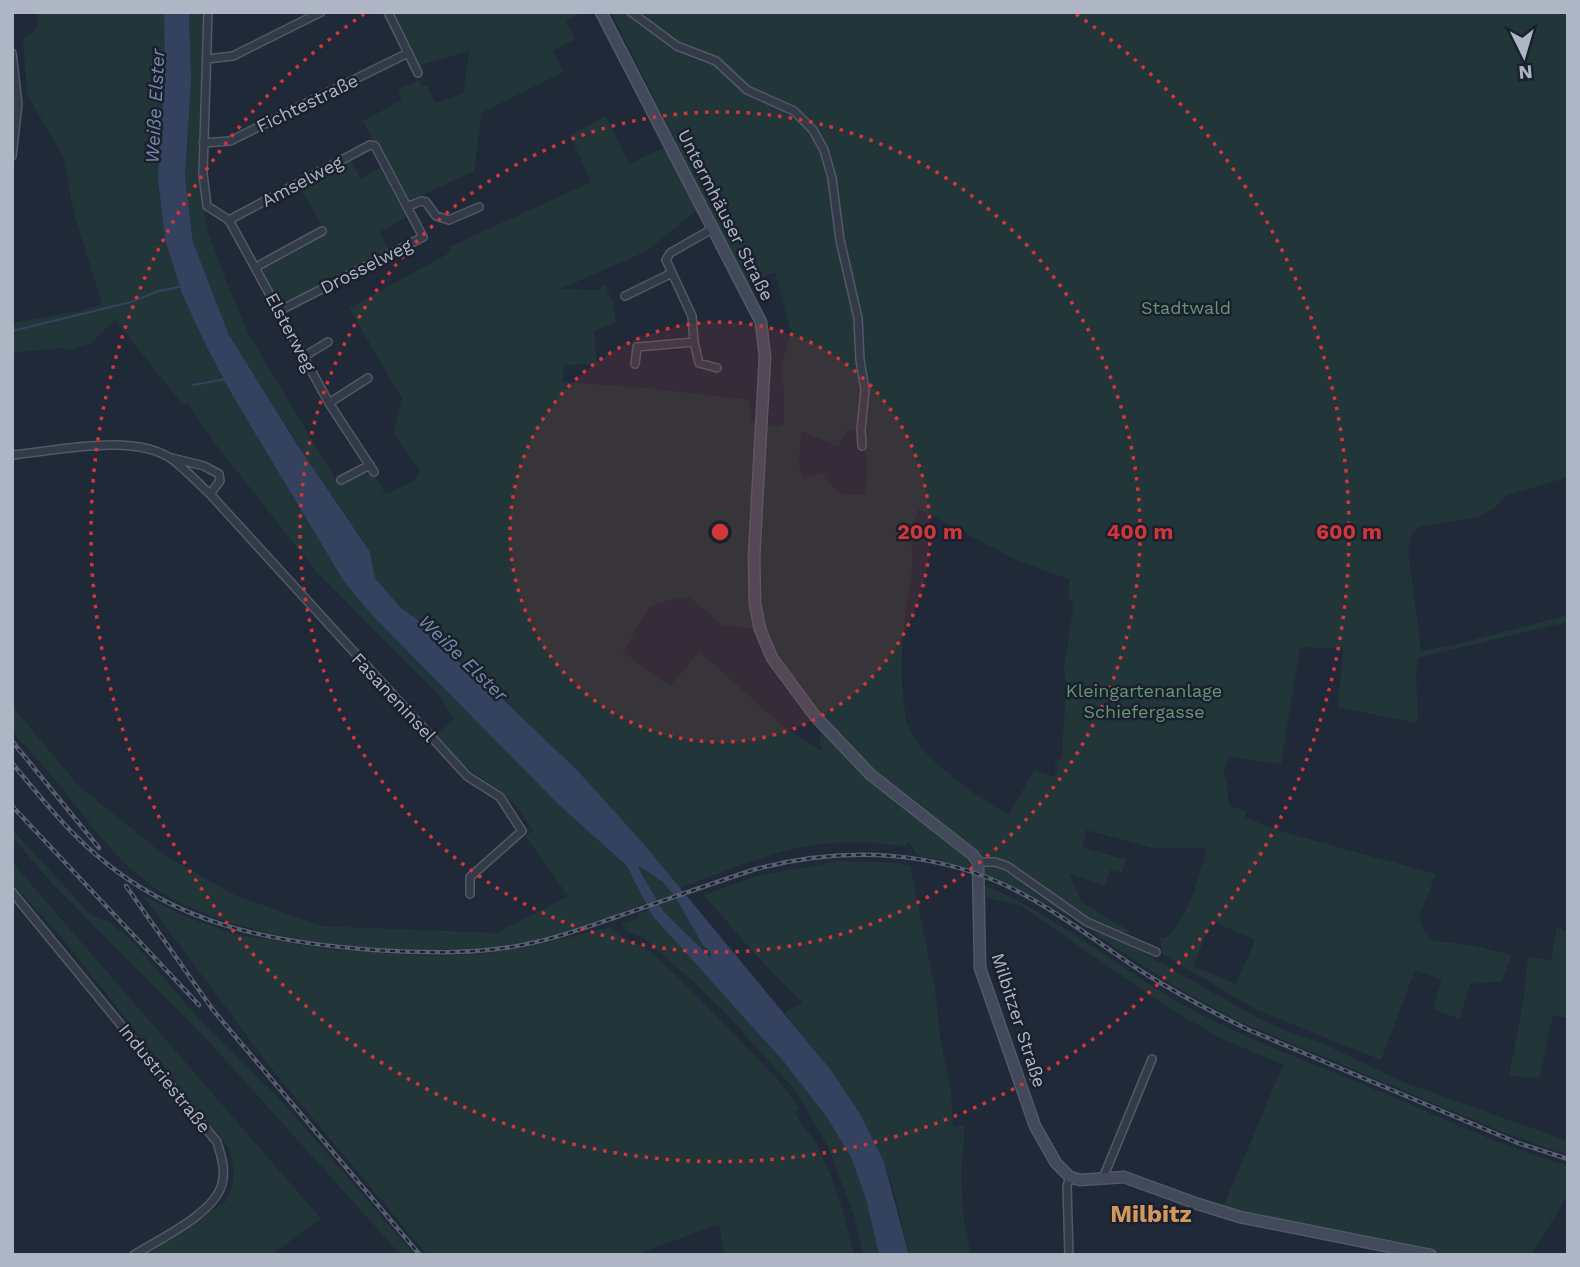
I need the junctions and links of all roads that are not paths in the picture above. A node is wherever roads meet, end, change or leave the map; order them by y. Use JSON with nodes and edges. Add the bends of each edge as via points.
{"nodes":[{"id":1,"x":208,"y":12,"type":"edge"},
{"id":2,"x":321,"y":12,"type":"edge"},
{"id":3,"x":388,"y":12,"type":"edge"},
{"id":4,"x":601,"y":12,"type":"edge"},
{"id":5,"x":631,"y":12,"type":"edge"},
{"id":6,"x":12,"y":53,"type":"edge"},
{"id":7,"x":408,"y":53,"type":"junction"},
{"id":8,"x":207,"y":59,"type":"junction"},
{"id":9,"x":418,"y":73,"type":"dead end"},
{"id":10,"x":204,"y":143,"type":"junction"},
{"id":11,"x":375,"y":146,"type":"joint"},
{"id":12,"x":12,"y":156,"type":"edge"},
{"id":13,"x":407,"y":207,"type":"junction"},
{"id":14,"x":479,"y":207,"type":"dead end"},
{"id":15,"x":229,"y":220,"type":"junction"},
{"id":16,"x":712,"y":229,"type":"junction"},
{"id":17,"x":322,"y":231,"type":"dead end"},
{"id":18,"x":256,"y":267,"type":"junction"},
{"id":19,"x":672,"y":273,"type":"junction"},
{"id":20,"x":625,"y":296,"type":"dead end"},
{"id":21,"x":279,"y":311,"type":"junction"},
{"id":22,"x":328,"y":342,"type":"dead end"},
{"id":23,"x":694,"y":342,"type":"junction"},
{"id":24,"x":303,"y":357,"type":"junction"},
{"id":25,"x":635,"y":364,"type":"dead end"},
{"id":26,"x":717,"y":368,"type":"dead end"},
{"id":27,"x":368,"y":378,"type":"dead end"},
{"id":28,"x":329,"y":403,"type":"junction"},
{"id":29,"x":862,"y":446,"type":"dead end"},
{"id":30,"x":12,"y":455,"type":"edge"},
{"id":31,"x":172,"y":458,"type":"junction"},
{"id":32,"x":341,"y":480,"type":"dead end"},
{"id":33,"x":210,"y":494,"type":"junction"},
{"id":34,"x":978,"y":862,"type":"junction"},
{"id":35,"x":12,"y":892,"type":"edge"},
{"id":36,"x":470,"y":894,"type":"dead end"},
{"id":37,"x":1156,"y":952,"type":"dead end"},
{"id":38,"x":1153,"y":1059,"type":"dead end"},
{"id":39,"x":1070,"y":1177,"type":"junction"},
{"id":40,"x":1102,"y":1178,"type":"junction"},
{"id":41,"x":134,"y":1255,"type":"edge"},
{"id":42,"x":1070,"y":1255,"type":"edge"},
{"id":43,"x":1431,"y":1255,"type":"edge"}],
"edges":[{"from":1,"to":8,"type":"street"},
{"from":2,"to":8,"type":"street","via":[[233,56]]},
{"from":3,"to":7,"type":"street"},
{"from":4,"to":16,"type":"main road","name":"Untermhäuser Straße"},
{"from":5,"to":29,"type":"street","via":[[677,46],[716,61],[747,90],[794,111],[824,150],[858,318],[865,390]]},
{"from":6,"to":12,"type":"street","via":[[18,96]]},
{"from":7,"to":9,"type":"street"},
{"from":7,"to":10,"type":"street","name":"Fichtestraße","via":[[230,141]]},
{"from":8,"to":10,"type":"street"},
{"from":10,"to":15,"type":"street","name":"Elsterweg","via":[[207,206]]},
{"from":11,"to":13,"type":"street","name":"Drosselweg"},
{"from":11,"to":15,"type":"street","name":"Amselweg"},
{"from":13,"to":14,"type":"street","via":[[426,202],[436,216],[450,220]]},
{"from":13,"to":21,"type":"street","name":"Drosselweg","via":[[423,237]]},
{"from":15,"to":18,"type":"street","name":"Elsterweg"},
{"from":16,"to":19,"type":"street","via":[[670,253],[666,260]]},
{"from":16,"to":34,"type":"main road","name":"Untermhäuser Straße","via":[[761,322],[765,357],[755,604],[769,651],[815,716],[871,775]]},
{"from":17,"to":18,"type":"street"},
{"from":18,"to":21,"type":"street","name":"Elsterweg"},
{"from":19,"to":20,"type":"street"},
{"from":19,"to":23,"type":"street","via":[[692,316]]},
{"from":21,"to":24,"type":"street","name":"Elsterweg"},
{"from":22,"to":24,"type":"street"},
{"from":23,"to":25,"type":"street","via":[[635,346]]},
{"from":23,"to":26,"type":"street","via":[[699,363]]},
{"from":24,"to":28,"type":"street","name":"Elsterweg"},
{"from":27,"to":28,"type":"street"},
{"from":28,"to":32,"type":"street","name":"Elsterweg","via":[[372,469]]},
{"from":30,"to":31,"type":"street","name":"Fasaneninsel","via":[[98,444],[139,447]]},
{"from":31,"to":33,"type":"street","name":"Fasaneninsel"},
{"from":31,"to":33,"type":"street","name":"Fasaneninsel","via":[[219,474],[220,481]]},
{"from":33,"to":36,"type":"street","name":"Fasaneninsel","via":[[467,776],[500,796],[522,831],[470,877]]},
{"from":34,"to":37,"type":"street","via":[[1007,866],[1087,922]]},
{"from":34,"to":39,"type":"main road","name":"Milbitzer Straße","via":[[980,968],[1035,1126],[1056,1163]]},
{"from":35,"to":41,"type":"street","name":"Industriestraße","via":[[216,1142],[223,1164],[222,1185],[211,1203]]},
{"from":38,"to":40,"type":"street"},
{"from":39,"to":40,"type":"main road"},
{"from":39,"to":42,"type":"street"},
{"from":40,"to":43,"type":"main road","via":[[1138,1180],[1198,1204],[1284,1227]]}]}
